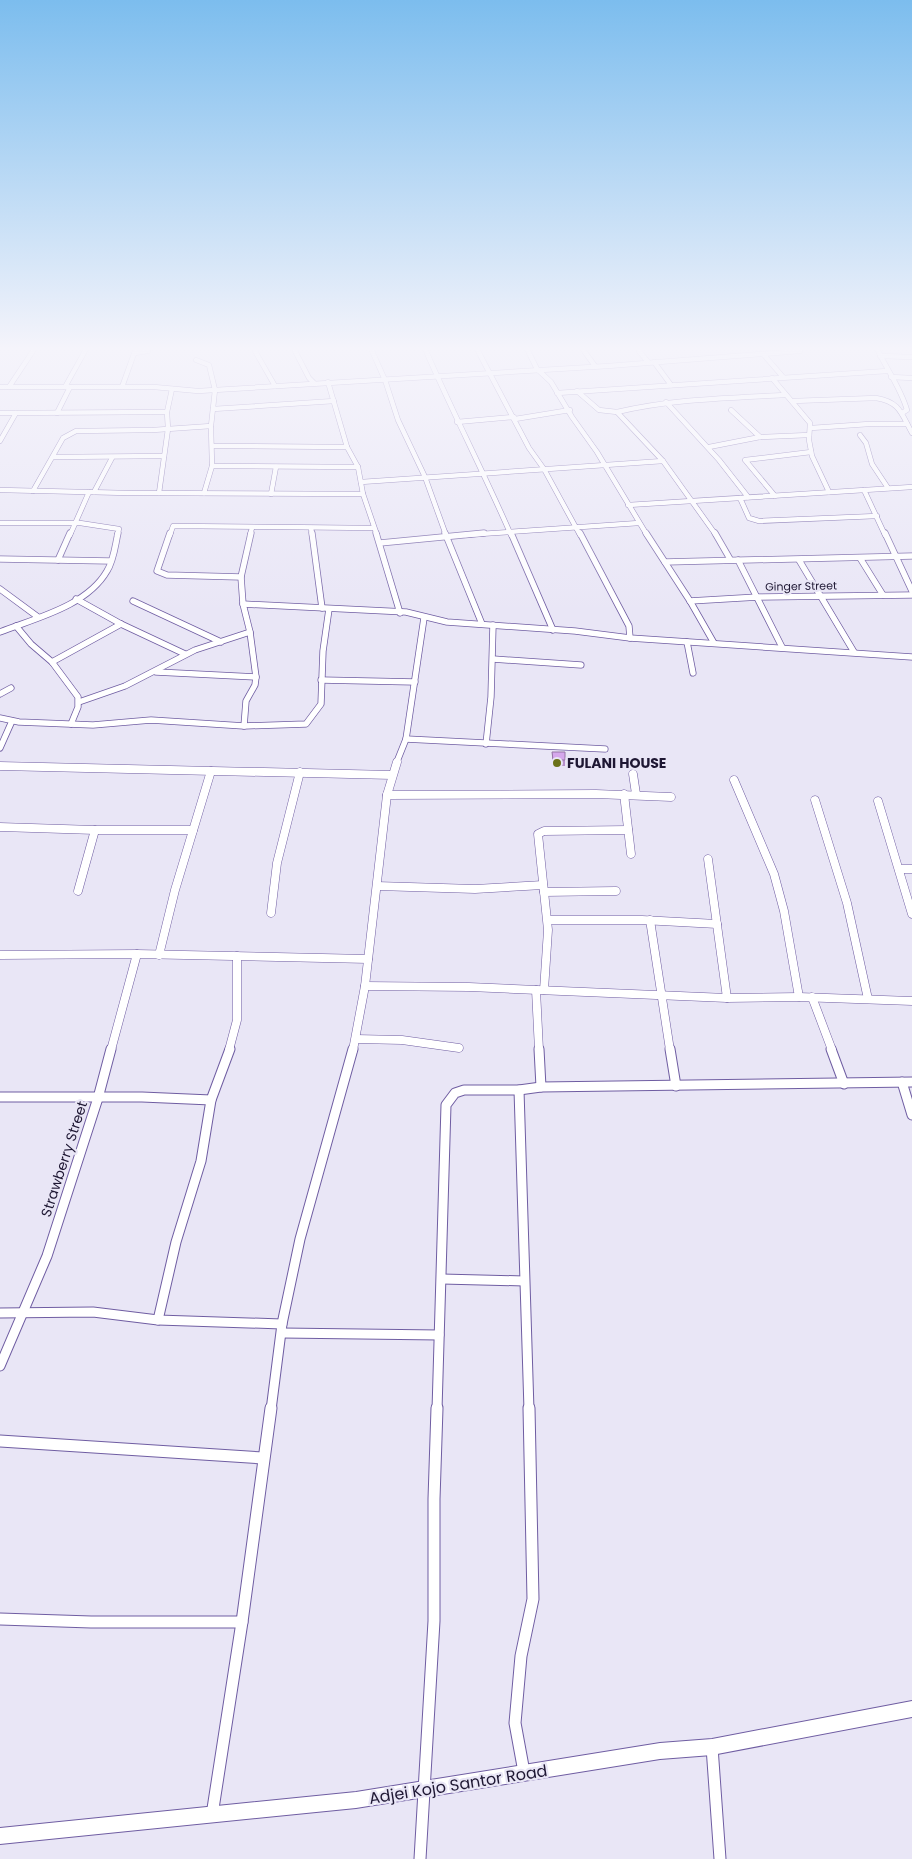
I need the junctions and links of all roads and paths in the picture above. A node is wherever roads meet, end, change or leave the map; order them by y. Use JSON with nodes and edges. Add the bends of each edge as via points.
{"nodes":[{"id":1,"x":63,"y":438,"type":"edge"},
{"id":2,"x":167,"y":438,"type":"edge"},
{"id":3,"x":212,"y":438,"type":"edge"},
{"id":4,"x":345,"y":438,"type":"edge"},
{"id":5,"x":406,"y":438,"type":"edge"},
{"id":6,"x":465,"y":438,"type":"edge"},
{"id":7,"x":524,"y":438,"type":"edge"},
{"id":8,"x":586,"y":438,"type":"edge"},
{"id":9,"x":641,"y":438,"type":"edge"},
{"id":10,"x":700,"y":438,"type":"edge"},
{"id":11,"x":760,"y":438,"type":"joint"},
{"id":12,"x":764,"y":438,"type":"edge"},
{"id":13,"x":809,"y":438,"type":"edge"},
{"id":14,"x":863,"y":438,"type":"edge"},
{"id":15,"x":213,"y":446,"type":"junction"},
{"id":16,"x":348,"y":447,"type":"junction"},
{"id":17,"x":709,"y":447,"type":"junction"},
{"id":18,"x":811,"y":452,"type":"junction"},
{"id":19,"x":164,"y":456,"type":"junction"},
{"id":20,"x":53,"y":457,"type":"junction"},
{"id":21,"x":112,"y":458,"type":"junction"},
{"id":22,"x":662,"y":461,"type":"junction"},
{"id":23,"x":605,"y":465,"type":"junction"},
{"id":24,"x":212,"y":466,"type":"junction"},
{"id":25,"x":276,"y":467,"type":"junction"},
{"id":26,"x":358,"y":467,"type":"junction"},
{"id":27,"x":544,"y":469,"type":"junction"},
{"id":28,"x":484,"y":473,"type":"junction"},
{"id":29,"x":425,"y":477,"type":"junction"},
{"id":30,"x":361,"y":482,"type":"junction"},
{"id":31,"x":912,"y":487,"type":"edge"},
{"id":32,"x":888,"y":488,"type":"junction"},
{"id":33,"x":0,"y":490,"type":"edge"},
{"id":34,"x":864,"y":490,"type":"junction"},
{"id":35,"x":33,"y":491,"type":"junction"},
{"id":36,"x":92,"y":492,"type":"junction"},
{"id":37,"x":829,"y":492,"type":"junction"},
{"id":38,"x":159,"y":493,"type":"junction"},
{"id":39,"x":204,"y":493,"type":"junction"},
{"id":40,"x":271,"y":494,"type":"junction"},
{"id":41,"x":363,"y":494,"type":"junction"},
{"id":42,"x":775,"y":496,"type":"junction"},
{"id":43,"x":740,"y":498,"type":"junction"},
{"id":44,"x":748,"y":498,"type":"junction"},
{"id":45,"x":690,"y":501,"type":"junction"},
{"id":46,"x":628,"y":505,"type":"junction"},
{"id":47,"x":877,"y":516,"type":"junction"},
{"id":48,"x":0,"y":523,"type":"edge"},
{"id":49,"x":639,"y":523,"type":"junction"},
{"id":50,"x":75,"y":524,"type":"junction"},
{"id":51,"x":576,"y":526,"type":"junction"},
{"id":52,"x":252,"y":528,"type":"junction"},
{"id":53,"x":311,"y":528,"type":"junction"},
{"id":54,"x":373,"y":528,"type":"junction"},
{"id":55,"x":510,"y":531,"type":"junction"},
{"id":56,"x":446,"y":536,"type":"junction"},
{"id":57,"x":380,"y":543,"type":"junction"},
{"id":58,"x":912,"y":556,"type":"edge"},
{"id":59,"x":896,"y":557,"type":"junction"},
{"id":60,"x":0,"y":558,"type":"edge"},
{"id":61,"x":860,"y":558,"type":"junction"},
{"id":62,"x":730,"y":559,"type":"junction"},
{"id":63,"x":58,"y":560,"type":"junction"},
{"id":64,"x":738,"y":560,"type":"junction"},
{"id":65,"x":799,"y":560,"type":"junction"},
{"id":66,"x":110,"y":561,"type":"junction"},
{"id":67,"x":665,"y":562,"type":"junction"},
{"id":68,"x":241,"y":577,"type":"junction"},
{"id":69,"x":0,"y":589,"type":"edge"},
{"id":70,"x":912,"y":593,"type":"edge"},
{"id":71,"x":883,"y":595,"type":"junction"},
{"id":72,"x":820,"y":596,"type":"junction"},
{"id":73,"x":758,"y":597,"type":"junction"},
{"id":74,"x":76,"y":600,"type":"junction"},
{"id":75,"x":690,"y":600,"type":"junction"},
{"id":76,"x":132,"y":601,"type":"dead end"},
{"id":77,"x":243,"y":604,"type":"junction"},
{"id":78,"x":322,"y":608,"type":"junction"},
{"id":79,"x":329,"y":609,"type":"junction"},
{"id":80,"x":400,"y":612,"type":"junction"},
{"id":81,"x":38,"y":617,"type":"junction"},
{"id":82,"x":424,"y":618,"type":"junction"},
{"id":83,"x":120,"y":624,"type":"junction"},
{"id":84,"x":482,"y":624,"type":"junction"},
{"id":85,"x":494,"y":625,"type":"junction"},
{"id":86,"x":16,"y":626,"type":"junction"},
{"id":87,"x":554,"y":630,"type":"junction"},
{"id":88,"x":0,"y":632,"type":"edge"},
{"id":89,"x":250,"y":632,"type":"junction"},
{"id":90,"x":630,"y":638,"type":"junction"},
{"id":91,"x":221,"y":642,"type":"junction"},
{"id":92,"x":687,"y":642,"type":"junction"},
{"id":93,"x":714,"y":643,"type":"junction"},
{"id":94,"x":782,"y":647,"type":"junction"},
{"id":95,"x":854,"y":652,"type":"junction"},
{"id":96,"x":185,"y":654,"type":"junction"},
{"id":97,"x":912,"y":657,"type":"edge"},
{"id":98,"x":493,"y":659,"type":"junction"},
{"id":99,"x":52,"y":662,"type":"junction"},
{"id":100,"x":582,"y":665,"type":"dead end"},
{"id":101,"x":156,"y":672,"type":"junction"},
{"id":102,"x":693,"y":673,"type":"dead end"},
{"id":103,"x":256,"y":677,"type":"junction"},
{"id":104,"x":321,"y":680,"type":"junction"},
{"id":105,"x":415,"y":682,"type":"junction"},
{"id":106,"x":10,"y":688,"type":"dead end"},
{"id":107,"x":0,"y":694,"type":"edge"},
{"id":108,"x":79,"y":702,"type":"junction"},
{"id":109,"x":0,"y":718,"type":"edge"},
{"id":110,"x":12,"y":721,"type":"junction"},
{"id":111,"x":71,"y":724,"type":"junction"},
{"id":112,"x":244,"y":726,"type":"junction"},
{"id":113,"x":406,"y":739,"type":"junction"},
{"id":114,"x":486,"y":744,"type":"junction"},
{"id":115,"x":0,"y":748,"type":"edge"},
{"id":116,"x":605,"y":749,"type":"dead end"},
{"id":117,"x":0,"y":766,"type":"edge"},
{"id":118,"x":211,"y":771,"type":"junction"},
{"id":119,"x":300,"y":772,"type":"junction"},
{"id":120,"x":633,"y":774,"type":"dead end"},
{"id":121,"x":392,"y":775,"type":"junction"},
{"id":122,"x":734,"y":780,"type":"dead end"},
{"id":123,"x":624,"y":794,"type":"junction"},
{"id":124,"x":636,"y":794,"type":"junction"},
{"id":125,"x":387,"y":795,"type":"junction"},
{"id":126,"x":671,"y":797,"type":"dead end"},
{"id":127,"x":815,"y":800,"type":"dead end"},
{"id":128,"x":878,"y":801,"type":"dead end"},
{"id":129,"x":0,"y":827,"type":"edge"},
{"id":130,"x":95,"y":830,"type":"junction"},
{"id":131,"x":193,"y":830,"type":"junction"},
{"id":132,"x":628,"y":830,"type":"junction"},
{"id":133,"x":631,"y":854,"type":"dead end"},
{"id":134,"x":708,"y":859,"type":"dead end"},
{"id":135,"x":899,"y":869,"type":"junction"},
{"id":136,"x":912,"y":869,"type":"edge"},
{"id":137,"x":376,"y":886,"type":"junction"},
{"id":138,"x":543,"y":889,"type":"junction"},
{"id":139,"x":616,"y":891,"type":"dead end"},
{"id":140,"x":78,"y":892,"type":"dead end"},
{"id":141,"x":271,"y":913,"type":"dead end"},
{"id":142,"x":912,"y":914,"type":"edge"},
{"id":143,"x":548,"y":920,"type":"junction"},
{"id":144,"x":650,"y":920,"type":"junction"},
{"id":145,"x":717,"y":924,"type":"junction"},
{"id":146,"x":137,"y":954,"type":"junction"},
{"id":147,"x":0,"y":955,"type":"edge"},
{"id":148,"x":159,"y":955,"type":"junction"},
{"id":149,"x":237,"y":956,"type":"junction"},
{"id":150,"x":368,"y":958,"type":"junction"},
{"id":151,"x":365,"y":986,"type":"junction"},
{"id":152,"x":540,"y":990,"type":"junction"},
{"id":153,"x":661,"y":995,"type":"junction"},
{"id":154,"x":799,"y":997,"type":"junction"},
{"id":155,"x":812,"y":997,"type":"junction"},
{"id":156,"x":727,"y":998,"type":"junction"},
{"id":157,"x":868,"y":999,"type":"junction"},
{"id":158,"x":912,"y":1001,"type":"edge"},
{"id":159,"x":356,"y":1039,"type":"junction"},
{"id":160,"x":458,"y":1048,"type":"dead end"},
{"id":161,"x":902,"y":1082,"type":"junction"},
{"id":162,"x":912,"y":1082,"type":"edge"},
{"id":163,"x":844,"y":1084,"type":"junction"},
{"id":164,"x":676,"y":1086,"type":"junction"},
{"id":165,"x":541,"y":1087,"type":"junction"},
{"id":166,"x":519,"y":1090,"type":"junction"},
{"id":167,"x":0,"y":1097,"type":"edge"},
{"id":168,"x":98,"y":1098,"type":"junction"},
{"id":169,"x":212,"y":1100,"type":"junction"},
{"id":170,"x":912,"y":1114,"type":"edge"},
{"id":171,"x":442,"y":1279,"type":"junction"},
{"id":172,"x":524,"y":1281,"type":"junction"},
{"id":173,"x":0,"y":1313,"type":"edge"},
{"id":174,"x":22,"y":1313,"type":"junction"},
{"id":175,"x":158,"y":1320,"type":"junction"},
{"id":176,"x":282,"y":1329,"type":"junction"},
{"id":177,"x":439,"y":1335,"type":"junction"},
{"id":178,"x":0,"y":1366,"type":"edge"},
{"id":179,"x":0,"y":1441,"type":"edge"},
{"id":180,"x":263,"y":1458,"type":"junction"},
{"id":181,"x":0,"y":1619,"type":"edge"},
{"id":182,"x":242,"y":1622,"type":"junction"},
{"id":183,"x":912,"y":1709,"type":"edge"},
{"id":184,"x":712,"y":1747,"type":"junction"},
{"id":185,"x":524,"y":1772,"type":"junction"},
{"id":186,"x":424,"y":1789,"type":"junction"},
{"id":187,"x":212,"y":1815,"type":"junction"},
{"id":188,"x":0,"y":1836,"type":"edge"},
{"id":189,"x":420,"y":1859,"type":"edge"},
{"id":190,"x":720,"y":1859,"type":"edge"}],
"edges":[{"from":1,"to":20,"type":"street"},
{"from":2,"to":19,"type":"street"},
{"from":3,"to":15,"type":"street"},
{"from":4,"to":16,"type":"street"},
{"from":5,"to":29,"type":"street"},
{"from":6,"to":28,"type":"street"},
{"from":7,"to":27,"type":"street"},
{"from":8,"to":23,"type":"street"},
{"from":9,"to":22,"type":"street"},
{"from":10,"to":17,"type":"street"},
{"from":11,"to":12,"type":"street"},
{"from":11,"to":17,"type":"street"},
{"from":13,"to":18,"type":"street"},
{"from":14,"to":32,"type":"street","via":[[872,464]]},
{"from":15,"to":16,"type":"street"},
{"from":15,"to":24,"type":"street"},
{"from":16,"to":26,"type":"street"},
{"from":17,"to":44,"type":"street"},
{"from":18,"to":37,"type":"street"},
{"from":18,"to":42,"type":"street","via":[[745,460]]},
{"from":19,"to":21,"type":"street"},
{"from":19,"to":38,"type":"street"},
{"from":20,"to":21,"type":"street"},
{"from":20,"to":35,"type":"street"},
{"from":21,"to":36,"type":"street"},
{"from":22,"to":23,"type":"street"},
{"from":22,"to":45,"type":"street"},
{"from":23,"to":27,"type":"street"},
{"from":23,"to":46,"type":"street"},
{"from":24,"to":25,"type":"street"},
{"from":24,"to":39,"type":"street"},
{"from":25,"to":26,"type":"street"},
{"from":25,"to":40,"type":"street"},
{"from":26,"to":30,"type":"street"},
{"from":27,"to":28,"type":"street"},
{"from":27,"to":51,"type":"street"},
{"from":28,"to":29,"type":"street"},
{"from":28,"to":55,"type":"street"},
{"from":29,"to":30,"type":"street"},
{"from":29,"to":56,"type":"street"},
{"from":30,"to":41,"type":"street"},
{"from":31,"to":32,"type":"street"},
{"from":32,"to":34,"type":"street"},
{"from":33,"to":35,"type":"street"},
{"from":34,"to":37,"type":"street"},
{"from":34,"to":47,"type":"street"},
{"from":35,"to":36,"type":"street"},
{"from":36,"to":38,"type":"street"},
{"from":36,"to":50,"type":"street"},
{"from":37,"to":42,"type":"street"},
{"from":38,"to":39,"type":"street"},
{"from":39,"to":40,"type":"street"},
{"from":40,"to":41,"type":"street"},
{"from":41,"to":54,"type":"street"},
{"from":42,"to":44,"type":"street"},
{"from":43,"to":44,"type":"street"},
{"from":43,"to":45,"type":"street"},
{"from":43,"to":47,"type":"street","via":[[750,518],[759,522]]},
{"from":45,"to":46,"type":"street"},
{"from":45,"to":62,"type":"street","via":[[711,527]]},
{"from":46,"to":49,"type":"street"},
{"from":47,"to":59,"type":"street"},
{"from":48,"to":50,"type":"street"},
{"from":49,"to":51,"type":"street"},
{"from":49,"to":67,"type":"street"},
{"from":50,"to":63,"type":"street"},
{"from":50,"to":66,"type":"street","via":[[119,529]]},
{"from":51,"to":55,"type":"street"},
{"from":51,"to":90,"type":"street","via":[[623,613]]},
{"from":52,"to":53,"type":"street"},
{"from":52,"to":68,"type":"street"},
{"from":52,"to":68,"type":"street","via":[[173,526],[157,571],[167,575]]},
{"from":53,"to":54,"type":"street"},
{"from":53,"to":78,"type":"street"},
{"from":54,"to":57,"type":"street"},
{"from":55,"to":56,"type":"street"},
{"from":55,"to":87,"type":"street"},
{"from":56,"to":57,"type":"street"},
{"from":56,"to":84,"type":"street"},
{"from":57,"to":80,"type":"street"},
{"from":58,"to":59,"type":"street"},
{"from":59,"to":61,"type":"street"},
{"from":59,"to":70,"type":"street"},
{"from":60,"to":63,"type":"street"},
{"from":61,"to":65,"type":"street"},
{"from":61,"to":71,"type":"street"},
{"from":62,"to":64,"type":"street"},
{"from":62,"to":67,"type":"street"},
{"from":63,"to":66,"type":"street"},
{"from":64,"to":65,"type":"street"},
{"from":64,"to":73,"type":"street"},
{"from":65,"to":72,"type":"street"},
{"from":66,"to":74,"type":"street","via":[[104,576]]},
{"from":67,"to":75,"type":"street"},
{"from":68,"to":77,"type":"street"},
{"from":69,"to":81,"type":"street"},
{"from":70,"to":71,"type":"street","name":"Ginger Street"},
{"from":71,"to":72,"type":"street","name":"Ginger Street"},
{"from":72,"to":73,"type":"street","name":"Ginger Street"},
{"from":72,"to":95,"type":"street"},
{"from":73,"to":75,"type":"street","name":"Ginger Street"},
{"from":73,"to":94,"type":"street"},
{"from":74,"to":81,"type":"street"},
{"from":74,"to":83,"type":"street"},
{"from":75,"to":93,"type":"street"},
{"from":76,"to":91,"type":"street"},
{"from":77,"to":78,"type":"street"},
{"from":77,"to":89,"type":"street"},
{"from":78,"to":79,"type":"street"},
{"from":79,"to":80,"type":"street"},
{"from":79,"to":104,"type":"street"},
{"from":80,"to":82,"type":"street"},
{"from":81,"to":86,"type":"street"},
{"from":82,"to":84,"type":"street"},
{"from":82,"to":105,"type":"street"},
{"from":83,"to":96,"type":"street"},
{"from":83,"to":99,"type":"street"},
{"from":84,"to":85,"type":"street"},
{"from":85,"to":87,"type":"street"},
{"from":85,"to":98,"type":"street"},
{"from":86,"to":88,"type":"street"},
{"from":86,"to":99,"type":"street"},
{"from":87,"to":90,"type":"street"},
{"from":89,"to":91,"type":"street"},
{"from":89,"to":103,"type":"street"},
{"from":90,"to":92,"type":"street"},
{"from":91,"to":96,"type":"street"},
{"from":92,"to":93,"type":"street"},
{"from":92,"to":102,"type":"street"},
{"from":93,"to":94,"type":"street"},
{"from":94,"to":95,"type":"street"},
{"from":95,"to":97,"type":"street"},
{"from":96,"to":101,"type":"street"},
{"from":98,"to":100,"type":"street"},
{"from":98,"to":114,"type":"street"},
{"from":99,"to":108,"type":"street","via":[[70,684]]},
{"from":101,"to":103,"type":"street"},
{"from":101,"to":108,"type":"street"},
{"from":103,"to":112,"type":"street","via":[[246,701]]},
{"from":104,"to":105,"type":"street"},
{"from":104,"to":112,"type":"street","via":[[320,707],[306,724]]},
{"from":105,"to":113,"type":"street"},
{"from":106,"to":107,"type":"street"},
{"from":108,"to":111,"type":"street"},
{"from":109,"to":110,"type":"street"},
{"from":110,"to":111,"type":"street"},
{"from":110,"to":115,"type":"street"},
{"from":111,"to":112,"type":"street","via":[[151,720]]},
{"from":113,"to":114,"type":"street"},
{"from":113,"to":121,"type":"street"},
{"from":114,"to":116,"type":"street"},
{"from":117,"to":118,"type":"street"},
{"from":118,"to":119,"type":"street"},
{"from":118,"to":131,"type":"street"},
{"from":119,"to":121,"type":"street"},
{"from":119,"to":141,"type":"street","via":[[277,863]]},
{"from":120,"to":124,"type":"street"},
{"from":121,"to":125,"type":"street"},
{"from":122,"to":154,"type":"street","via":[[774,874]]},
{"from":123,"to":124,"type":"street"},
{"from":123,"to":125,"type":"street"},
{"from":123,"to":132,"type":"street"},
{"from":124,"to":126,"type":"street"},
{"from":125,"to":137,"type":"street"},
{"from":127,"to":157,"type":"street","via":[[847,903]]},
{"from":128,"to":135,"type":"street"},
{"from":129,"to":130,"type":"street"},
{"from":130,"to":131,"type":"street"},
{"from":130,"to":140,"type":"street"},
{"from":131,"to":148,"type":"street"},
{"from":132,"to":133,"type":"street"},
{"from":132,"to":138,"type":"street","via":[[540,832]]},
{"from":134,"to":145,"type":"street"},
{"from":135,"to":136,"type":"street"},
{"from":135,"to":142,"type":"street"},
{"from":137,"to":138,"type":"street"},
{"from":137,"to":150,"type":"street"},
{"from":138,"to":139,"type":"street"},
{"from":138,"to":143,"type":"street"},
{"from":143,"to":144,"type":"street"},
{"from":143,"to":152,"type":"street"},
{"from":144,"to":145,"type":"street"},
{"from":144,"to":153,"type":"street"},
{"from":145,"to":156,"type":"street"},
{"from":146,"to":147,"type":"street"},
{"from":146,"to":148,"type":"street"},
{"from":146,"to":168,"type":"street","name":"Strawberry Street"},
{"from":148,"to":149,"type":"street"},
{"from":149,"to":150,"type":"street"},
{"from":149,"to":169,"type":"street","via":[[237,1020]]},
{"from":150,"to":151,"type":"street"},
{"from":151,"to":152,"type":"street"},
{"from":151,"to":159,"type":"street"},
{"from":152,"to":153,"type":"street"},
{"from":152,"to":165,"type":"street"},
{"from":153,"to":156,"type":"street"},
{"from":153,"to":164,"type":"street"},
{"from":154,"to":155,"type":"street"},
{"from":154,"to":156,"type":"street"},
{"from":155,"to":157,"type":"street"},
{"from":155,"to":163,"type":"street"},
{"from":157,"to":158,"type":"street"},
{"from":159,"to":160,"type":"street","via":[[402,1040]]},
{"from":159,"to":176,"type":"street","via":[[300,1240]]},
{"from":161,"to":162,"type":"street"},
{"from":161,"to":163,"type":"street"},
{"from":161,"to":170,"type":"street"},
{"from":163,"to":164,"type":"street"},
{"from":164,"to":165,"type":"street"},
{"from":165,"to":166,"type":"street"},
{"from":166,"to":171,"type":"street","via":[[464,1090],[455,1093],[446,1105]]},
{"from":166,"to":172,"type":"street"},
{"from":167,"to":168,"type":"street"},
{"from":168,"to":169,"type":"street"},
{"from":168,"to":174,"type":"street","name":"Strawberry Street","via":[[47,1256]]},
{"from":169,"to":175,"type":"street","via":[[201,1161],[176,1242]]},
{"from":171,"to":172,"type":"street"},
{"from":171,"to":177,"type":"street"},
{"from":172,"to":185,"type":"street","via":[[532,1483],[532,1599],[521,1656],[515,1723]]},
{"from":173,"to":174,"type":"street"},
{"from":174,"to":175,"type":"street","via":[[93,1312]]},
{"from":174,"to":178,"type":"street","name":"Strawberry Street"},
{"from":175,"to":176,"type":"street"},
{"from":176,"to":177,"type":"street"},
{"from":176,"to":180,"type":"street"},
{"from":177,"to":186,"type":"street","via":[[434,1622]]},
{"from":179,"to":180,"type":"street"},
{"from":180,"to":182,"type":"street"},
{"from":181,"to":182,"type":"street"},
{"from":182,"to":187,"type":"street"},
{"from":183,"to":184,"type":"street","name":"Adjei Kojo Santor Road"},
{"from":184,"to":185,"type":"street","name":"Adjei Kojo Santor Road","via":[[660,1751]]},
{"from":184,"to":190,"type":"street"},
{"from":185,"to":186,"type":"street","name":"Adjei Kojo Santor Road"},
{"from":186,"to":187,"type":"street","name":"Adjei Kojo Santor Road","via":[[356,1800]]},
{"from":186,"to":189,"type":"street"},
{"from":187,"to":188,"type":"street","name":"Adjei Kojo Santor Road"}]}
